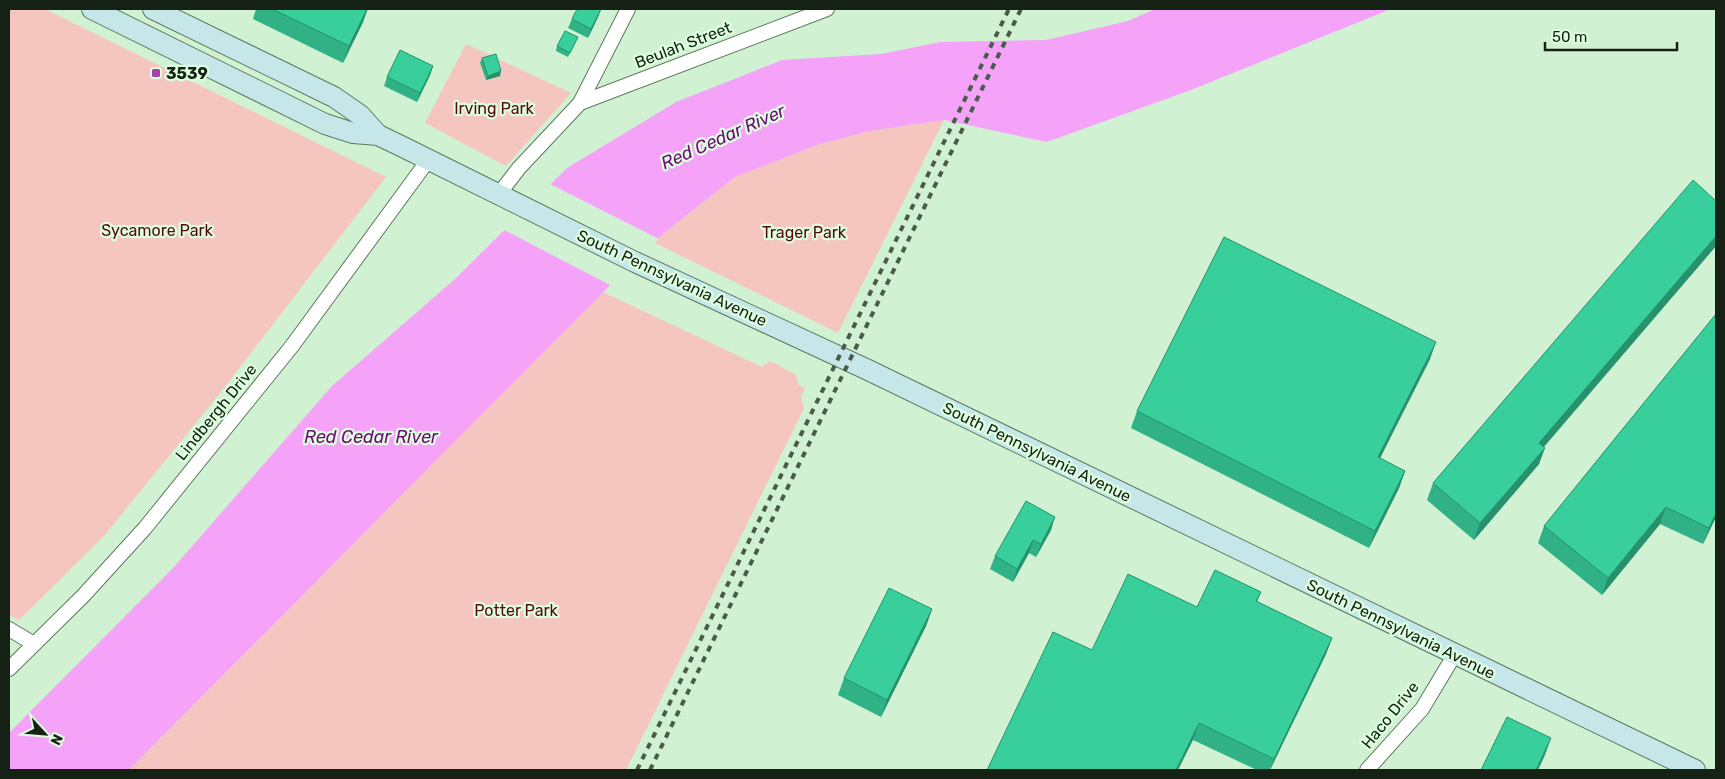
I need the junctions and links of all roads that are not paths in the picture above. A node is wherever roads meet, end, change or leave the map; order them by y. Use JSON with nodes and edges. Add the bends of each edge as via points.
{"nodes":[{"id":1,"x":154,"y":9,"type":"edge"},
{"id":2,"x":628,"y":9,"type":"edge"},
{"id":3,"x":827,"y":9,"type":"edge"},
{"id":4,"x":101,"y":11,"type":"edge"},
{"id":5,"x":580,"y":103,"type":"junction"},
{"id":6,"x":378,"y":135,"type":"junction"},
{"id":7,"x":429,"y":159,"type":"junction"},
{"id":8,"x":499,"y":194,"type":"junction"},
{"id":9,"x":9,"y":629,"type":"edge"},
{"id":10,"x":34,"y":644,"type":"junction"},
{"id":11,"x":1455,"y":654,"type":"junction"},
{"id":12,"x":9,"y":669,"type":"edge"},
{"id":13,"x":1671,"y":765,"type":"edge"},
{"id":14,"x":1367,"y":770,"type":"edge"},
{"id":15,"x":1695,"y":770,"type":"edge"}],
"edges":[{"from":1,"to":6,"type":"main road","name":"South Pennsylvania Avenue","via":[[334,98],[360,116]]},
{"from":2,"to":5,"type":"street"},
{"from":3,"to":5,"type":"street","name":"Beulah Street"},
{"from":4,"to":6,"type":"main road","name":"South Pennsylvania Avenue","via":[[325,124],[353,133]]},
{"from":5,"to":8,"type":"street","via":[[518,168]]},
{"from":6,"to":7,"type":"main road","name":"South Pennsylvania Avenue"},
{"from":7,"to":8,"type":"main road","name":"South Pennsylvania Avenue"},
{"from":7,"to":10,"type":"street","name":"Lindbergh Drive","via":[[292,346],[170,498],[83,596]]},
{"from":8,"to":11,"type":"main road","name":"South Pennsylvania Avenue"},
{"from":9,"to":10,"type":"street"},
{"from":10,"to":12,"type":"street","name":"Lindbergh Drive"},
{"from":11,"to":13,"type":"main road","name":"South Pennsylvania Avenue"},
{"from":11,"to":14,"type":"street","name":"Haco Drive","via":[[1422,709]]},
{"from":13,"to":15,"type":"main road","name":"South Pennsylvania Avenue"}]}
